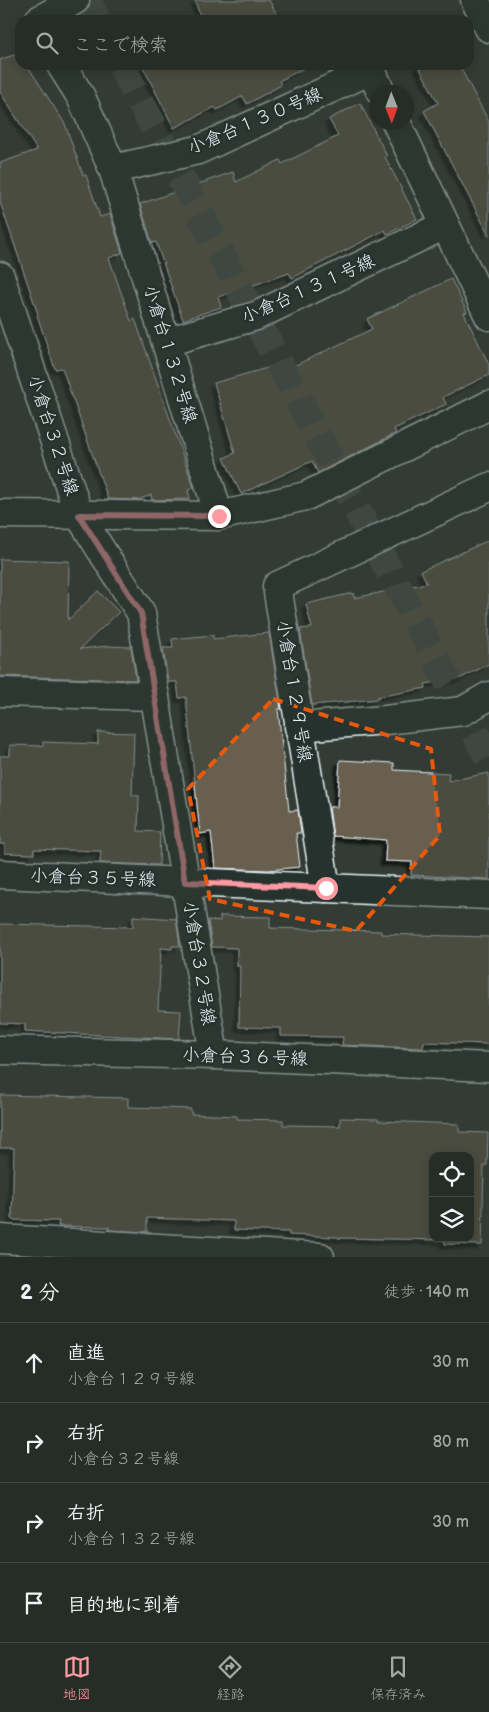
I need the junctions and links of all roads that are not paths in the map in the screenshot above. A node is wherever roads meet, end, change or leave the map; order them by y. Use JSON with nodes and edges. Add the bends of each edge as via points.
{"nodes":[{"id":1,"x":75,"y":0,"type":"edge"},
{"id":2,"x":476,"y":0,"type":"edge"},
{"id":3,"x":49,"y":15,"type":"edge"},
{"id":4,"x":489,"y":28,"type":"edge"},
{"id":5,"x":64,"y":70,"type":"edge"},
{"id":6,"x":378,"y":85,"type":"edge"},
{"id":7,"x":400,"y":130,"type":"edge"},
{"id":8,"x":113,"y":169,"type":"junction"},
{"id":9,"x":445,"y":225,"type":"junction"},
{"id":10,"x":0,"y":276,"type":"edge"},
{"id":11,"x":489,"y":316,"type":"edge"},
{"id":12,"x":166,"y":342,"type":"junction"},
{"id":13,"x":489,"y":405,"type":"edge"},
{"id":14,"x":489,"y":487,"type":"edge"},
{"id":15,"x":0,"y":514,"type":"edge"},
{"id":16,"x":79,"y":515,"type":"junction"},
{"id":17,"x":219,"y":516,"type":"junction"},
{"id":18,"x":0,"y":692,"type":"edge"},
{"id":19,"x":155,"y":696,"type":"junction"},
{"id":20,"x":489,"y":696,"type":"edge"},
{"id":21,"x":299,"y":727,"type":"junction"},
{"id":22,"x":0,"y":874,"type":"edge"},
{"id":23,"x":185,"y":882,"type":"junction"},
{"id":24,"x":326,"y":888,"type":"junction"},
{"id":25,"x":489,"y":895,"type":"edge"},
{"id":26,"x":0,"y":1050,"type":"edge"},
{"id":27,"x":214,"y":1055,"type":"junction"},
{"id":28,"x":489,"y":1068,"type":"edge"},
{"id":29,"x":0,"y":1239,"type":"edge"},
{"id":30,"x":320,"y":1257,"type":"edge"}],
"edges":[{"from":1,"to":3,"type":"street"},
{"from":2,"to":4,"type":"street"},
{"from":5,"to":8,"type":"street","name":"小倉台１３２号線","via":[[81,97]]},
{"from":6,"to":8,"type":"street","name":"小倉台１３０号線","via":[[371,70],[198,150]]},
{"from":7,"to":9,"type":"street"},
{"from":8,"to":12,"type":"street","name":"小倉台１３２号線"},
{"from":9,"to":11,"type":"street"},
{"from":9,"to":12,"type":"street","name":"小倉台１３１号線","via":[[256,316]]},
{"from":10,"to":16,"type":"street","name":"小倉台３２号線"},
{"from":12,"to":17,"type":"street","name":"小倉台１３２号線"},
{"from":13,"to":17,"type":"street","via":[[306,496]]},
{"from":14,"to":21,"type":"street","name":"小倉台１２９号線","via":[[276,586]]},
{"from":15,"to":16,"type":"street"},
{"from":16,"to":17,"type":"street"},
{"from":16,"to":19,"type":"street","name":"小倉台３２号線","via":[[141,613]]},
{"from":18,"to":19,"type":"street"},
{"from":19,"to":23,"type":"street","name":"小倉台３２号線"},
{"from":20,"to":21,"type":"street","via":[[463,711]]},
{"from":21,"to":24,"type":"street","name":"小倉台１２９号線"},
{"from":22,"to":23,"type":"street","name":"小倉台３５号線"},
{"from":23,"to":24,"type":"street"},
{"from":23,"to":27,"type":"street","name":"小倉台３２号線"},
{"from":24,"to":25,"type":"street"},
{"from":26,"to":27,"type":"street","name":"小倉台３６号線"},
{"from":27,"to":28,"type":"street","name":"小倉台３６号線"},
{"from":29,"to":30,"type":"street"}]}
